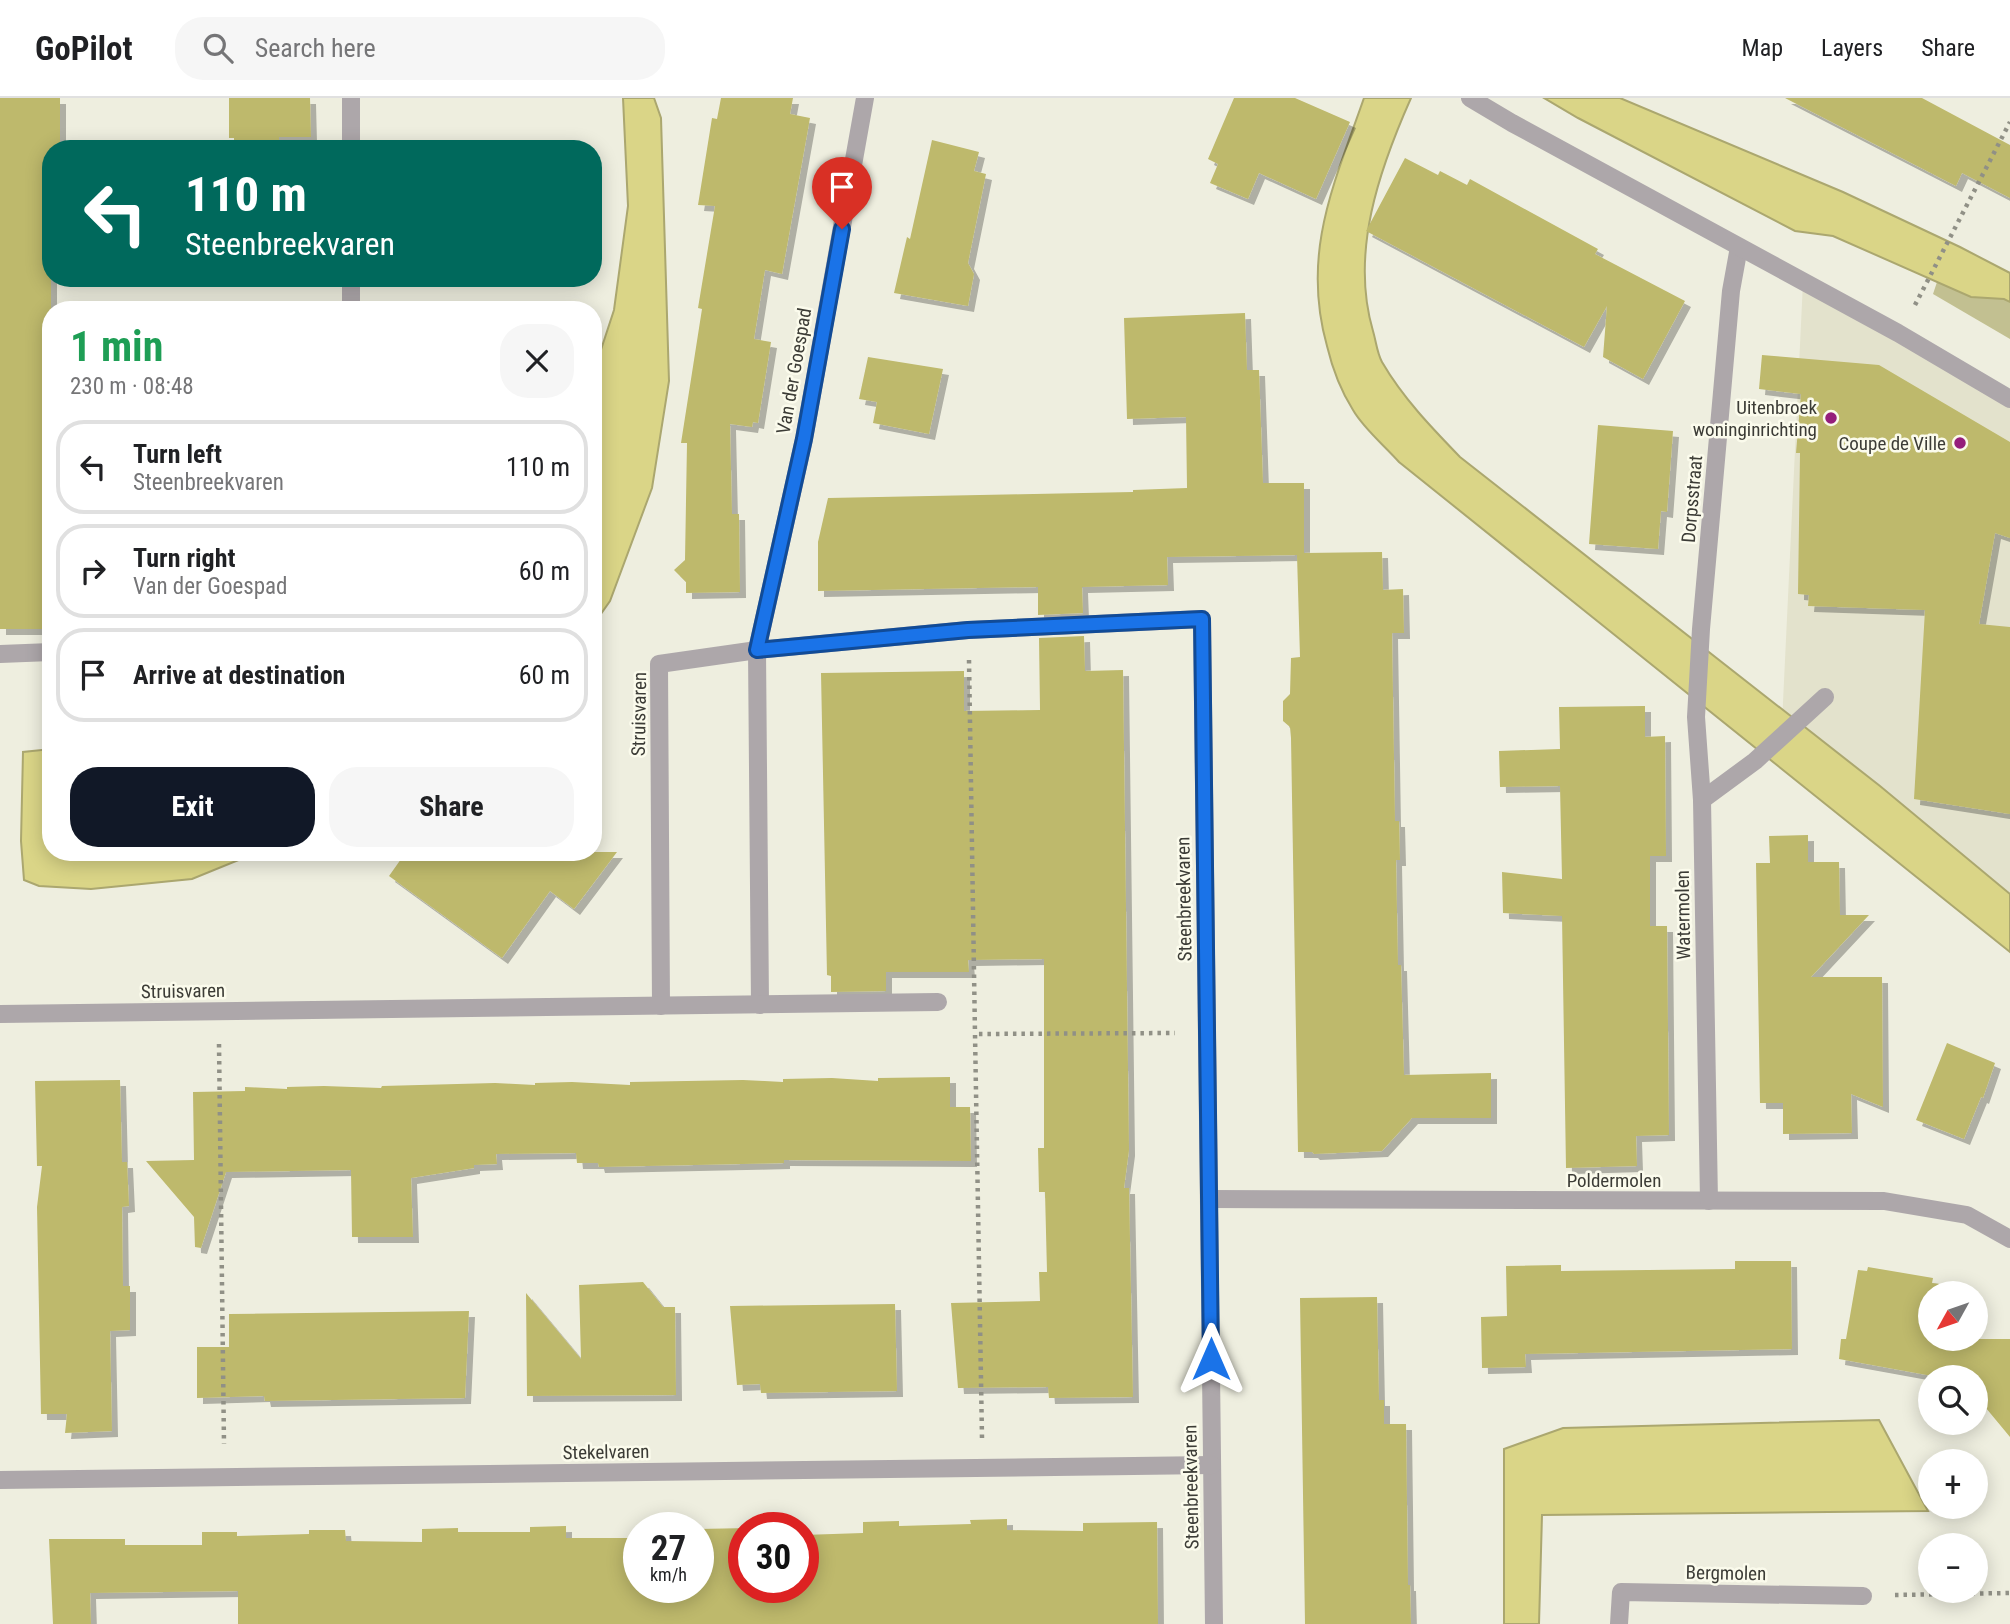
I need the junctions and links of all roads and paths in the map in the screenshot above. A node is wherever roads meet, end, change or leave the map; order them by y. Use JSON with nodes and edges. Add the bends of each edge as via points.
{"nodes":[{"id":1,"x":351,"y":98,"type":"edge"},
{"id":2,"x":865,"y":98,"type":"edge"},
{"id":3,"x":1470,"y":98,"type":"edge"},
{"id":4,"x":2010,"y":122,"type":"edge"},
{"id":5,"x":351,"y":140,"type":"edge"},
{"id":6,"x":1739,"y":247,"type":"junction"},
{"id":7,"x":1925,"y":288,"type":"dead end"},
{"id":8,"x":2010,"y":399,"type":"edge"},
{"id":9,"x":1701,"y":629,"type":"joint"},
{"id":10,"x":968,"y":630,"type":"junction"},
{"id":11,"x":757,"y":650,"type":"junction"},
{"id":12,"x":42,"y":652,"type":"edge"},
{"id":13,"x":0,"y":654,"type":"edge"},
{"id":14,"x":1825,"y":697,"type":"dead end"},
{"id":15,"x":1702,"y":800,"type":"junction"},
{"id":16,"x":938,"y":1002,"type":"dead end"},
{"id":17,"x":760,"y":1005,"type":"junction"},
{"id":18,"x":661,"y":1006,"type":"junction"},
{"id":19,"x":218,"y":1011,"type":"junction"},
{"id":20,"x":0,"y":1014,"type":"edge"},
{"id":21,"x":1207,"y":1033,"type":"junction"},
{"id":22,"x":975,"y":1034,"type":"junction"},
{"id":23,"x":1210,"y":1199,"type":"junction"},
{"id":24,"x":1709,"y":1201,"type":"junction"},
{"id":25,"x":2010,"y":1239,"type":"edge"},
{"id":26,"x":1212,"y":1465,"type":"junction"},
{"id":27,"x":983,"y":1468,"type":"junction"},
{"id":28,"x":224,"y":1479,"type":"junction"},
{"id":29,"x":0,"y":1480,"type":"edge"},
{"id":30,"x":2010,"y":1593,"type":"edge"},
{"id":31,"x":1863,"y":1596,"type":"joint"},
{"id":32,"x":1214,"y":1624,"type":"edge"},
{"id":33,"x":1619,"y":1624,"type":"edge"}],
"edges":[{"from":1,"to":5,"type":"street"},
{"from":2,"to":11,"type":"street","name":"Van der Goespad","via":[[804,439]]},
{"from":3,"to":6,"type":"street"},
{"from":4,"to":7,"type":"path"},
{"from":6,"to":8,"type":"street"},
{"from":6,"to":9,"type":"street","name":"Dorpsstraat","via":[[1731,291]]},
{"from":9,"to":15,"type":"street","name":"Watermolen","via":[[1696,717]]},
{"from":10,"to":11,"type":"street","name":"Steenbreekvaren"},
{"from":10,"to":21,"type":"street","name":"Steenbreekvaren","via":[[1202,619]]},
{"from":10,"to":22,"type":"path"},
{"from":11,"to":17,"type":"street"},
{"from":11,"to":18,"type":"street","name":"Struisvaren","via":[[659,664]]},
{"from":12,"to":13,"type":"street"},
{"from":14,"to":15,"type":"street","via":[[1755,761]]},
{"from":15,"to":24,"type":"street","name":"Watermolen"},
{"from":16,"to":17,"type":"street","name":"Struisvaren"},
{"from":17,"to":18,"type":"street","name":"Struisvaren"},
{"from":18,"to":19,"type":"street","name":"Struisvaren"},
{"from":19,"to":20,"type":"street","name":"Struisvaren"},
{"from":19,"to":28,"type":"path"},
{"from":21,"to":22,"type":"path"},
{"from":21,"to":23,"type":"street","name":"Steenbreekvaren"},
{"from":22,"to":27,"type":"path"},
{"from":23,"to":24,"type":"street","name":"Poldermolen"},
{"from":23,"to":26,"type":"street","name":"Steenbreekvaren"},
{"from":24,"to":25,"type":"street","name":"Poldermolen","via":[[1884,1201],[1967,1214]]},
{"from":26,"to":27,"type":"street","name":"Stekelvaren"},
{"from":26,"to":32,"type":"street","name":"Steenbreekvaren"},
{"from":27,"to":28,"type":"street","name":"Stekelvaren"},
{"from":28,"to":29,"type":"street","name":"Stekelvaren"},
{"from":30,"to":31,"type":"path"},
{"from":31,"to":33,"type":"street","name":"Bergmolen","via":[[1621,1592]]}]}
